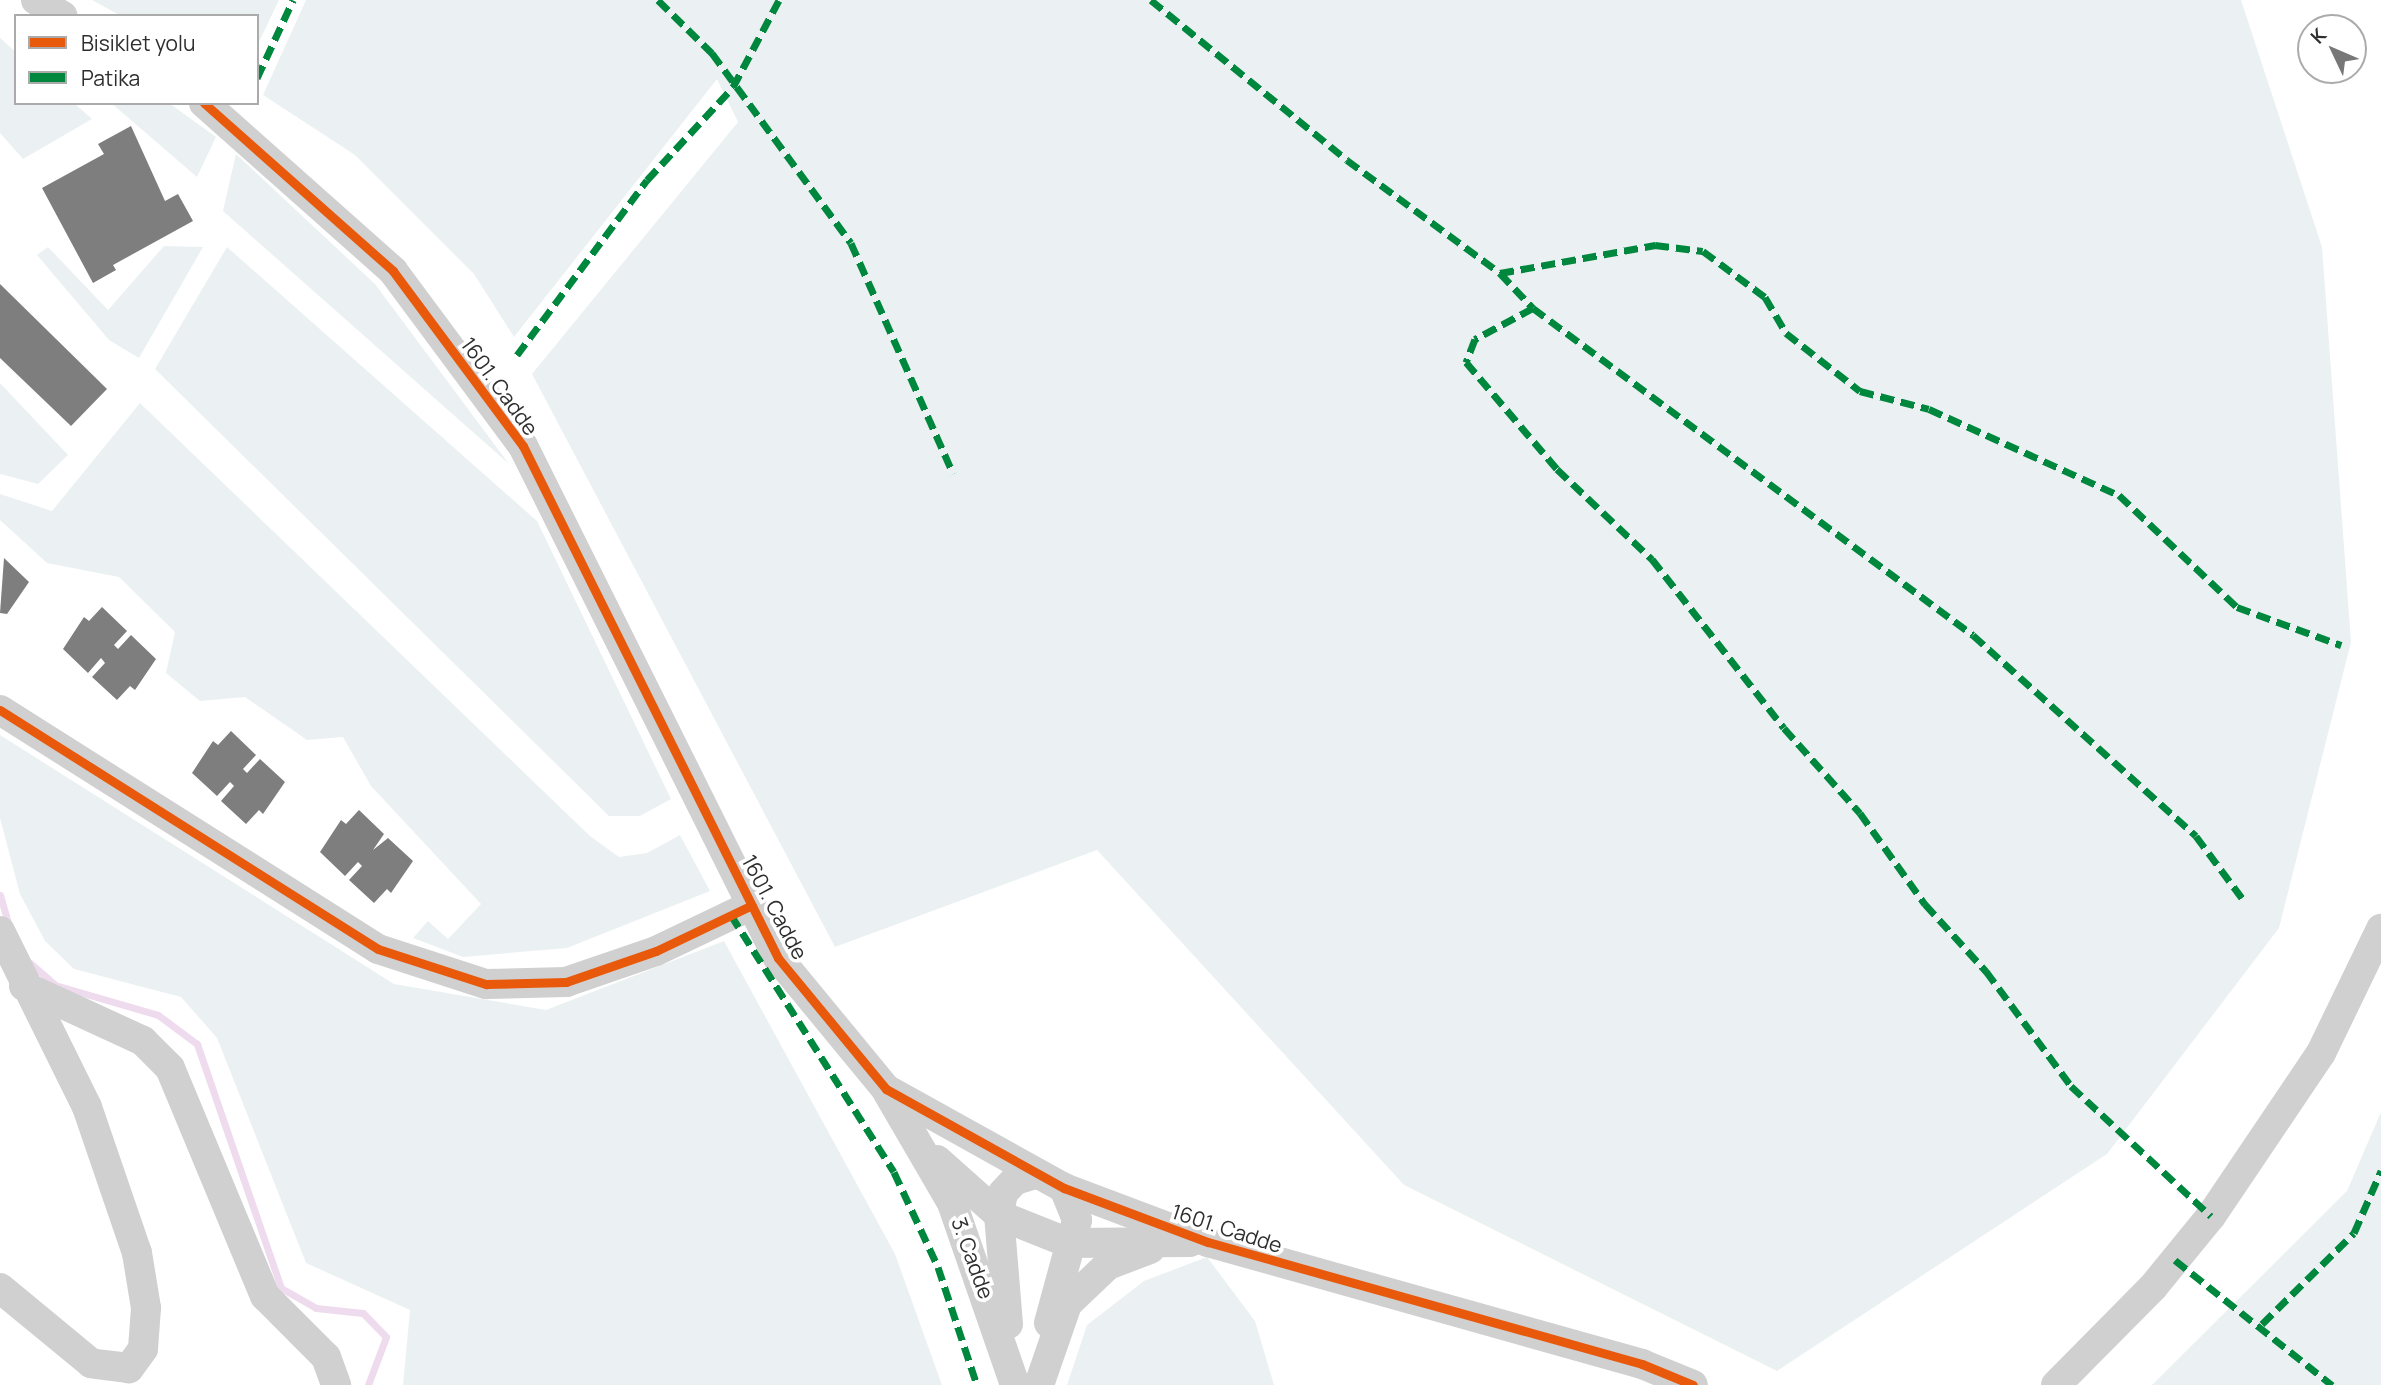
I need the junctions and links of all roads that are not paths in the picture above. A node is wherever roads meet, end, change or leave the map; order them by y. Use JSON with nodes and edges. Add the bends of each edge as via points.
{"nodes":[{"id":1,"x":36,"y":0,"type":"edge"},
{"id":2,"x":60,"y":14,"type":"edge"},
{"id":3,"x":206,"y":105,"type":"edge"},
{"id":4,"x":0,"y":710,"type":"edge"},
{"id":5,"x":752,"y":905,"type":"junction"},
{"id":6,"x":2381,"y":929,"type":"edge"},
{"id":7,"x":0,"y":931,"type":"edge"},
{"id":8,"x":24,"y":986,"type":"junction"},
{"id":9,"x":886,"y":1089,"type":"junction"},
{"id":10,"x":921,"y":1145,"type":"junction"},
{"id":11,"x":1035,"y":1174,"type":"junction"},
{"id":12,"x":1064,"y":1188,"type":"junction"},
{"id":13,"x":999,"y":1215,"type":"junction"},
{"id":14,"x":1167,"y":1242,"type":"junction"},
{"id":15,"x":1208,"y":1242,"type":"junction"},
{"id":16,"x":1069,"y":1243,"type":"junction"},
{"id":17,"x":0,"y":1288,"type":"edge"},
{"id":18,"x":2098,"y":1340,"type":"junction"},
{"id":19,"x":1585,"y":1352,"type":"junction"},
{"id":20,"x":1027,"y":1378,"type":"edge"},
{"id":21,"x":336,"y":1385,"type":"edge"},
{"id":22,"x":1657,"y":1385,"type":"edge"},
{"id":23,"x":1693,"y":1385,"type":"edge"},
{"id":24,"x":2040,"y":1385,"type":"edge"},
{"id":25,"x":2056,"y":1385,"type":"edge"}],
"edges":[{"from":1,"to":2,"type":"street"},
{"from":3,"to":5,"type":"street","name":"1601. Cadde","via":[[393,271],[523,446]]},
{"from":4,"to":5,"type":"street","via":[[378,949],[486,984],[566,982],[656,951]]},
{"from":5,"to":9,"type":"street","name":"1601. Cadde","via":[[778,958]]},
{"from":6,"to":18,"type":"street","via":[[2321,1053],[2271,1132],[2153,1287]]},
{"from":7,"to":8,"type":"street"},
{"from":8,"to":17,"type":"street","via":[[87,1107],[137,1253],[146,1308],[143,1349],[129,1368],[91,1363]]},
{"from":8,"to":21,"type":"street","via":[[143,1041],[170,1068],[265,1296],[326,1357]]},
{"from":9,"to":10,"type":"street","name":"3. Cadde"},
{"from":9,"to":11,"type":"street","name":"1601. Cadde"},
{"from":10,"to":13,"type":"street","name":"3. Cadde"},
{"from":10,"to":20,"type":"street","name":"3. Cadde","via":[[952,1203]]},
{"from":11,"to":12,"type":"street","name":"1601. Cadde"},
{"from":11,"to":13,"type":"street","name":"3. Cadde","via":[[1015,1180],[1003,1194]]},
{"from":12,"to":15,"type":"street","name":"1601. Cadde"},
{"from":12,"to":16,"type":"street","via":[[1077,1220]]},
{"from":13,"to":16,"type":"street","name":"3. Cadde"},
{"from":13,"to":20,"type":"street","name":"3. Cadde"},
{"from":14,"to":15,"type":"street","name":"3. Cadde"},
{"from":14,"to":16,"type":"street","name":"3. Cadde"},
{"from":14,"to":20,"type":"street","via":[[1108,1265],[1087,1282],[1067,1304]]},
{"from":15,"to":19,"type":"street","name":"1601. Cadde"},
{"from":16,"to":20,"type":"street"},
{"from":18,"to":24,"type":"street"},
{"from":18,"to":25,"type":"street"},
{"from":19,"to":22,"type":"street","name":"1601. Cadde"},
{"from":19,"to":23,"type":"street","name":"1601. Cadde"}]}
